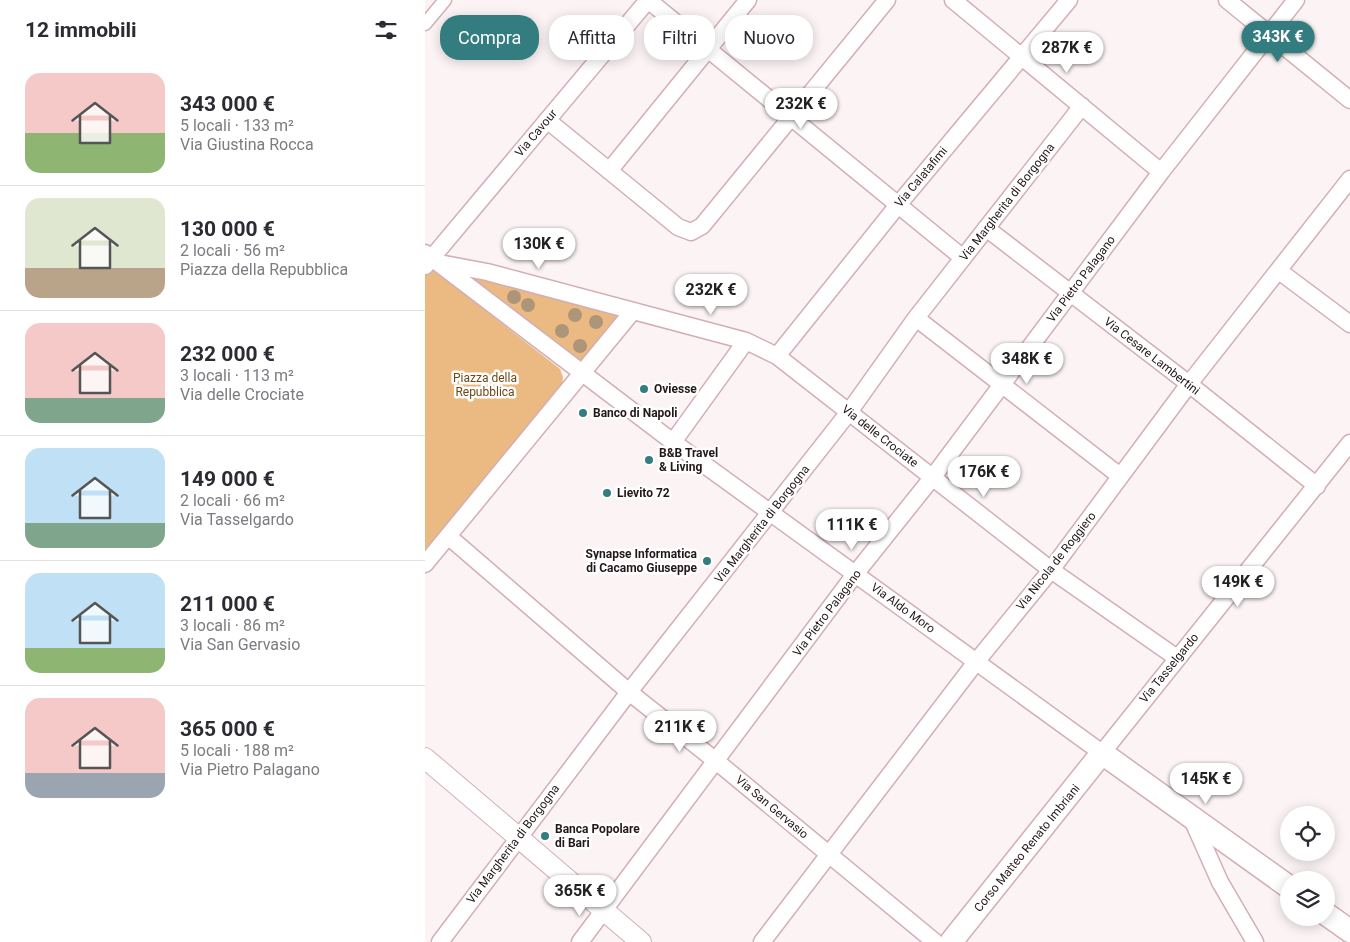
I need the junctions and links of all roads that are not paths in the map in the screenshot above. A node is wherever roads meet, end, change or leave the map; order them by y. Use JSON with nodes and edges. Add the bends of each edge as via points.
{"nodes":[{"id":1,"x":445,"y":0,"type":"edge"},
{"id":2,"x":648,"y":0,"type":"edge"},
{"id":3,"x":748,"y":0,"type":"edge"},
{"id":4,"x":887,"y":0,"type":"edge"},
{"id":5,"x":953,"y":0,"type":"edge"},
{"id":6,"x":1069,"y":0,"type":"edge"},
{"id":7,"x":1227,"y":0,"type":"edge"},
{"id":8,"x":1296,"y":0,"type":"edge"},
{"id":9,"x":666,"y":15,"type":"edge"},
{"id":10,"x":425,"y":24,"type":"edge"},
{"id":11,"x":1269,"y":36,"type":"junction"},
{"id":12,"x":715,"y":40,"type":"edge"},
{"id":13,"x":715,"y":55,"type":"edge"},
{"id":14,"x":1022,"y":57,"type":"junction"},
{"id":15,"x":699,"y":60,"type":"edge"},
{"id":16,"x":1350,"y":100,"type":"edge"},
{"id":17,"x":1083,"y":106,"type":"junction"},
{"id":18,"x":791,"y":117,"type":"junction"},
{"id":19,"x":547,"y":120,"type":"junction"},
{"id":20,"x":609,"y":171,"type":"junction"},
{"id":21,"x":1161,"y":172,"type":"junction"},
{"id":22,"x":1350,"y":180,"type":"edge"},
{"id":23,"x":898,"y":205,"type":"junction"},
{"id":24,"x":986,"y":228,"type":"junction"},
{"id":25,"x":963,"y":258,"type":"junction"},
{"id":26,"x":430,"y":260,"type":"edge"},
{"id":27,"x":1279,"y":271,"type":"junction"},
{"id":28,"x":1070,"y":293,"type":"junction"},
{"id":29,"x":633,"y":311,"type":"junction"},
{"id":30,"x":916,"y":318,"type":"junction"},
{"id":31,"x":1350,"y":324,"type":"edge"},
{"id":32,"x":746,"y":341,"type":"junction"},
{"id":33,"x":777,"y":356,"type":"junction"},
{"id":34,"x":583,"y":374,"type":"junction"},
{"id":35,"x":1189,"y":384,"type":"junction"},
{"id":36,"x":1001,"y":385,"type":"junction"},
{"id":37,"x":849,"y":412,"type":"junction"},
{"id":38,"x":673,"y":442,"type":"junction"},
{"id":39,"x":1350,"y":443,"type":"edge"},
{"id":40,"x":1120,"y":476,"type":"junction"},
{"id":41,"x":932,"y":478,"type":"junction"},
{"id":42,"x":1317,"y":486,"type":"junction"},
{"id":43,"x":772,"y":512,"type":"junction"},
{"id":44,"x":448,"y":536,"type":"junction"},
{"id":45,"x":425,"y":564,"type":"edge"},
{"id":46,"x":1051,"y":570,"type":"junction"},
{"id":47,"x":857,"y":573,"type":"junction"},
{"id":48,"x":1177,"y":658,"type":"junction"},
{"id":49,"x":976,"y":662,"type":"junction"},
{"id":50,"x":629,"y":692,"type":"junction"},
{"id":51,"x":1102,"y":753,"type":"junction"},
{"id":52,"x":425,"y":758,"type":"edge"},
{"id":53,"x":716,"y":761,"type":"junction"},
{"id":54,"x":1191,"y":817,"type":"junction"},
{"id":55,"x":518,"y":837,"type":"junction"},
{"id":56,"x":827,"y":854,"type":"junction"},
{"id":57,"x":1280,"y":881,"type":"edge"},
{"id":58,"x":604,"y":911,"type":"junction"},
{"id":59,"x":1335,"y":920,"type":"edge"},
{"id":60,"x":1350,"y":931,"type":"edge"},
{"id":61,"x":440,"y":942,"type":"edge"},
{"id":62,"x":580,"y":942,"type":"edge"},
{"id":63,"x":641,"y":942,"type":"edge"},
{"id":64,"x":761,"y":942,"type":"edge"},
{"id":65,"x":935,"y":942,"type":"edge"},
{"id":66,"x":951,"y":942,"type":"edge"},
{"id":67,"x":1255,"y":942,"type":"edge"}],
"edges":[{"from":1,"to":10,"type":"street"},
{"from":2,"to":9,"type":"street"},
{"from":2,"to":19,"type":"street","name":"Via Cavour"},
{"from":3,"to":12,"type":"street"},
{"from":4,"to":18,"type":"street"},
{"from":5,"to":14,"type":"street"},
{"from":6,"to":14,"type":"street","name":"Via Calatafimi"},
{"from":7,"to":11,"type":"street"},
{"from":8,"to":11,"type":"street","name":"Via Pietro Palagano"},
{"from":11,"to":16,"type":"street"},
{"from":11,"to":21,"type":"street","name":"Via Pietro Palagano"},
{"from":13,"to":18,"type":"street"},
{"from":14,"to":17,"type":"street"},
{"from":14,"to":23,"type":"street","name":"Via Calatafimi"},
{"from":15,"to":20,"type":"street"},
{"from":17,"to":21,"type":"street"},
{"from":17,"to":24,"type":"street","name":"Via Margherita di Borgogna"},
{"from":18,"to":20,"type":"street","via":[[702,226],[691,232],[678,228]]},
{"from":18,"to":23,"type":"street"},
{"from":19,"to":20,"type":"street"},
{"from":19,"to":26,"type":"street","name":"Via Cavour"},
{"from":21,"to":28,"type":"street","name":"Via Pietro Palagano"},
{"from":22,"to":27,"type":"street","name":"Via Nicola de Roggiero"},
{"from":23,"to":25,"type":"street"},
{"from":23,"to":33,"type":"street","name":"Via Calatafimi"},
{"from":24,"to":25,"type":"street","name":"Via Margherita di Borgogna"},
{"from":24,"to":28,"type":"street","name":"Via Cesare Lambertini"},
{"from":25,"to":30,"type":"street","name":"Via Margherita di Borgogna"},
{"from":26,"to":29,"type":"street"},
{"from":26,"to":34,"type":"street"},
{"from":27,"to":31,"type":"street"},
{"from":27,"to":35,"type":"street","name":"Via Nicola de Roggiero"},
{"from":28,"to":35,"type":"street","name":"Via Cesare Lambertini"},
{"from":28,"to":36,"type":"street","name":"Via Pietro Palagano"},
{"from":29,"to":32,"type":"street","name":"Via delle Crociate"},
{"from":29,"to":34,"type":"street"},
{"from":30,"to":36,"type":"street"},
{"from":30,"to":37,"type":"street","name":"Via Margherita di Borgogna"},
{"from":32,"to":33,"type":"street","name":"Via delle Crociate"},
{"from":32,"to":38,"type":"street"},
{"from":33,"to":37,"type":"street","name":"Via delle Crociate"},
{"from":34,"to":38,"type":"street","name":"Via Aldo Moro"},
{"from":34,"to":44,"type":"street"},
{"from":35,"to":40,"type":"street","name":"Via Nicola de Roggiero"},
{"from":35,"to":42,"type":"street","name":"Via Cesare Lambertini"},
{"from":36,"to":40,"type":"street"},
{"from":36,"to":41,"type":"street","name":"Via Pietro Palagano"},
{"from":37,"to":41,"type":"street","name":"Via delle Crociate"},
{"from":37,"to":43,"type":"street","name":"Via Margherita di Borgogna"},
{"from":38,"to":43,"type":"street","name":"Via Aldo Moro"},
{"from":39,"to":42,"type":"street","name":"Via Tasselgardo"},
{"from":40,"to":46,"type":"street","name":"Via Nicola de Roggiero"},
{"from":41,"to":46,"type":"street","name":"Via delle Crociate"},
{"from":41,"to":47,"type":"street","name":"Via Pietro Palagano"},
{"from":42,"to":48,"type":"street","name":"Via Tasselgardo"},
{"from":43,"to":47,"type":"street","name":"Via Aldo Moro"},
{"from":43,"to":50,"type":"street","name":"Via Margherita di Borgogna"},
{"from":44,"to":45,"type":"street"},
{"from":44,"to":50,"type":"street","name":"Via San Gervasio"},
{"from":46,"to":48,"type":"street","name":"Via delle Crociate"},
{"from":46,"to":49,"type":"street","name":"Via Nicola de Roggiero"},
{"from":47,"to":49,"type":"street","name":"Via Aldo Moro"},
{"from":47,"to":53,"type":"street","name":"Via Pietro Palagano"},
{"from":48,"to":51,"type":"street","name":"Via Tasselgardo"},
{"from":49,"to":51,"type":"street","name":"Via Aldo Moro"},
{"from":49,"to":56,"type":"street","name":"Via Nicola de Roggiero"},
{"from":50,"to":53,"type":"street","name":"Via San Gervasio"},
{"from":50,"to":55,"type":"street","name":"Via Margherita di Borgogna"},
{"from":51,"to":54,"type":"main road"},
{"from":51,"to":66,"type":"main road","name":"Corso Matteo Renato Imbriani"},
{"from":52,"to":55,"type":"street"},
{"from":53,"to":56,"type":"street","name":"Via San Gervasio"},
{"from":53,"to":58,"type":"street","name":"Via Pietro Palagano"},
{"from":54,"to":57,"type":"main road"},
{"from":54,"to":67,"type":"street","via":[[1220,882]]},
{"from":55,"to":58,"type":"street"},
{"from":55,"to":61,"type":"street","name":"Via Margherita di Borgogna"},
{"from":56,"to":64,"type":"street","name":"Via Nicola de Roggiero"},
{"from":56,"to":65,"type":"street","name":"Via San Gervasio"},
{"from":58,"to":62,"type":"street","name":"Via Pietro Palagano"},
{"from":58,"to":63,"type":"street"},
{"from":59,"to":60,"type":"main road"}]}
